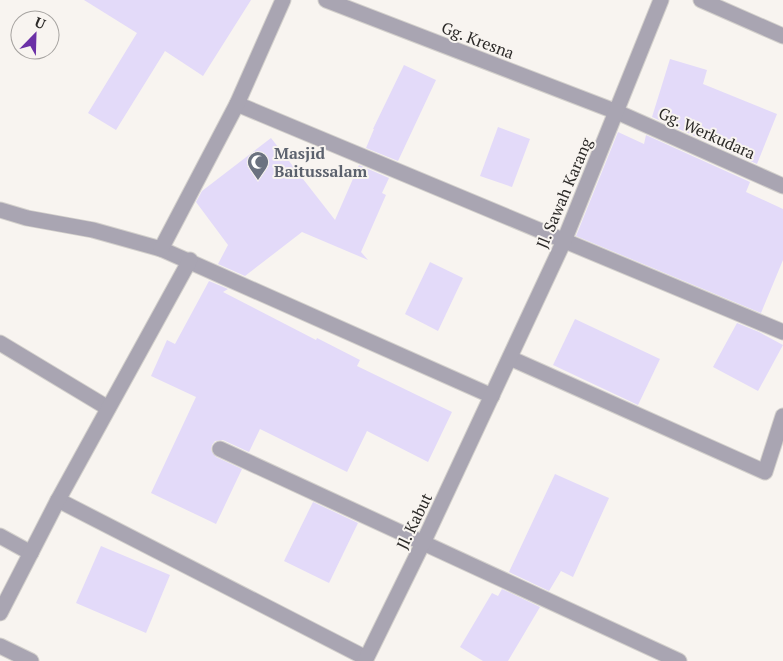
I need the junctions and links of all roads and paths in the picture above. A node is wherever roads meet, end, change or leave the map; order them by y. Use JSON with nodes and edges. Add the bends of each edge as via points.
{"nodes":[{"id":1,"x":283,"y":0,"type":"edge"},
{"id":2,"x":326,"y":0,"type":"edge"},
{"id":3,"x":661,"y":0,"type":"edge"},
{"id":4,"x":701,"y":0,"type":"edge"},
{"id":5,"x":783,"y":36,"type":"edge"},
{"id":6,"x":237,"y":104,"type":"junction"},
{"id":7,"x":617,"y":112,"type":"junction"},
{"id":8,"x":783,"y":186,"type":"edge"},
{"id":9,"x":0,"y":210,"type":"edge"},
{"id":10,"x":564,"y":241,"type":"junction"},
{"id":11,"x":160,"y":249,"type":"junction"},
{"id":12,"x":190,"y":260,"type":"junction"},
{"id":13,"x":783,"y":332,"type":"edge"},
{"id":14,"x":0,"y":343,"type":"edge"},
{"id":15,"x":510,"y":358,"type":"junction"},
{"id":16,"x":492,"y":396,"type":"junction"},
{"id":17,"x":108,"y":408,"type":"junction"},
{"id":18,"x":783,"y":416,"type":"edge"},
{"id":19,"x":220,"y":449,"type":"dead end"},
{"id":20,"x":58,"y":500,"type":"junction"},
{"id":21,"x":0,"y":536,"type":"edge"},
{"id":22,"x":423,"y":543,"type":"junction"},
{"id":23,"x":31,"y":553,"type":"junction"},
{"id":24,"x":0,"y":613,"type":"edge"},
{"id":25,"x":0,"y":646,"type":"edge"},
{"id":26,"x":366,"y":660,"type":"edge"},
{"id":27,"x":31,"y":661,"type":"edge"},
{"id":28,"x":678,"y":661,"type":"edge"}],
"edges":[{"from":1,"to":6,"type":"street"},
{"from":2,"to":7,"type":"street","name":"Gg. Kresna"},
{"from":3,"to":7,"type":"street","name":"Jl. Sawah Karang"},
{"from":4,"to":5,"type":"street"},
{"from":6,"to":10,"type":"street"},
{"from":6,"to":11,"type":"street"},
{"from":7,"to":8,"type":"street","name":"Gg. Werkudara"},
{"from":7,"to":10,"type":"street","name":"Jl. Sawah Karang"},
{"from":9,"to":11,"type":"street","via":[[93,230]]},
{"from":10,"to":13,"type":"street"},
{"from":10,"to":15,"type":"street","name":"Jl. Sawah Karang"},
{"from":11,"to":12,"type":"street"},
{"from":12,"to":16,"type":"street"},
{"from":12,"to":17,"type":"street"},
{"from":14,"to":17,"type":"street"},
{"from":15,"to":16,"type":"street","name":"Jl. Sawah Karang"},
{"from":15,"to":18,"type":"street","via":[[765,472]]},
{"from":16,"to":22,"type":"street","name":"Jl. Kabut"},
{"from":17,"to":20,"type":"street"},
{"from":19,"to":22,"type":"street"},
{"from":20,"to":23,"type":"street"},
{"from":20,"to":26,"type":"street"},
{"from":21,"to":23,"type":"street"},
{"from":22,"to":26,"type":"street","name":"Jl. Kabut"},
{"from":22,"to":28,"type":"street"},
{"from":23,"to":24,"type":"street"},
{"from":25,"to":27,"type":"street"}]}
